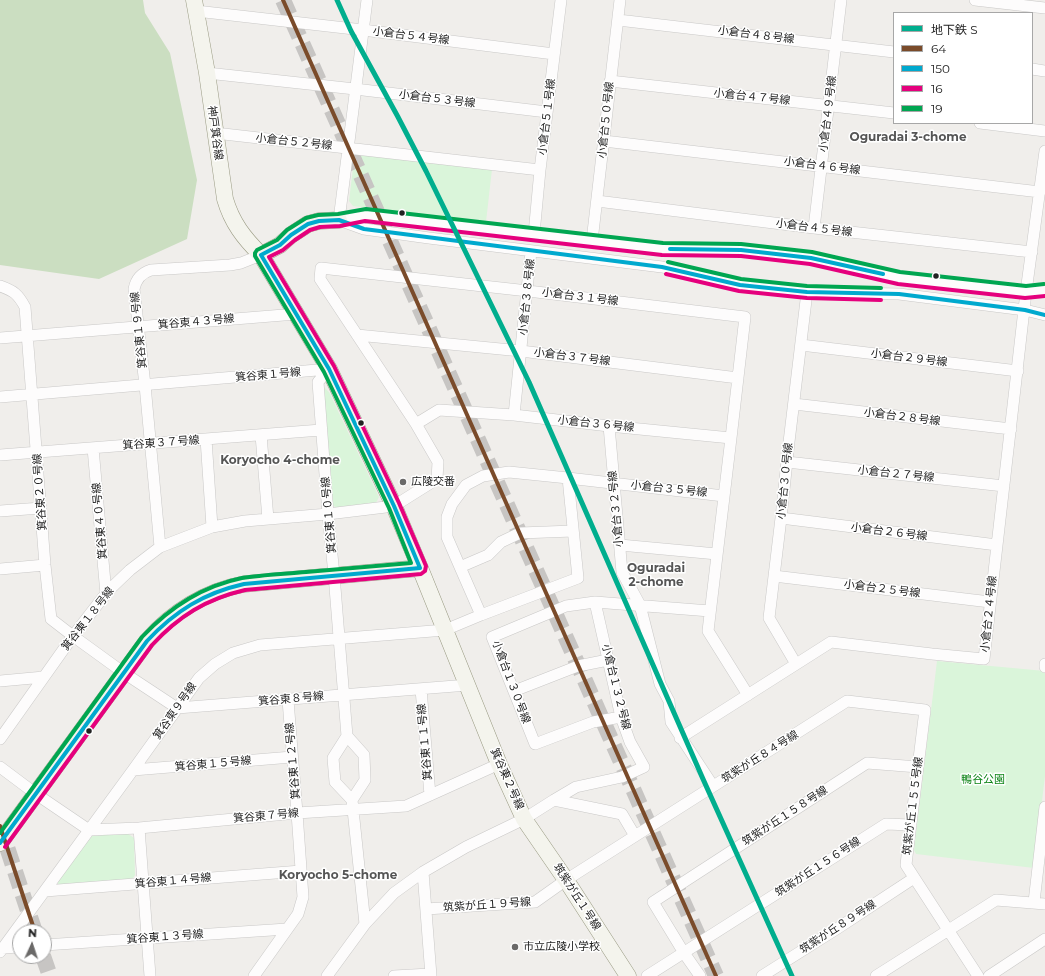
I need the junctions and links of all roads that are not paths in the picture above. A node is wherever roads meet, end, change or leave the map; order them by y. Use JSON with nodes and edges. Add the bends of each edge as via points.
{"nodes":[{"id":1,"x":367,"y":0,"type":"edge"},
{"id":2,"x":561,"y":0,"type":"edge"},
{"id":3,"x":620,"y":0,"type":"edge"},
{"id":4,"x":841,"y":0,"type":"edge"},
{"id":5,"x":975,"y":0,"type":"edge"},
{"id":6,"x":195,"y":5,"type":"edge"},
{"id":7,"x":1045,"y":8,"type":"edge"},
{"id":8,"x":618,"y":20,"type":"junction"},
{"id":9,"x":363,"y":30,"type":"junction"},
{"id":10,"x":836,"y":44,"type":"junction"},
{"id":11,"x":893,"y":52,"type":"edge"},
{"id":12,"x":554,"y":54,"type":"junction"},
{"id":13,"x":1033,"y":69,"type":"edge"},
{"id":14,"x":1045,"y":71,"type":"edge"},
{"id":15,"x":207,"y":73,"type":"junction"},
{"id":16,"x":610,"y":81,"type":"junction"},
{"id":17,"x":355,"y":89,"type":"junction"},
{"id":18,"x":829,"y":105,"type":"junction"},
{"id":19,"x":547,"y":112,"type":"junction"},
{"id":20,"x":893,"y":113,"type":"edge"},
{"id":21,"x":988,"y":124,"type":"edge"},
{"id":22,"x":1045,"y":131,"type":"edge"},
{"id":23,"x":215,"y":133,"type":"junction"},
{"id":24,"x":604,"y":141,"type":"junction"},
{"id":25,"x":348,"y":148,"type":"junction"},
{"id":26,"x":1045,"y":151,"type":"edge"},
{"id":27,"x":822,"y":166,"type":"junction"},
{"id":28,"x":540,"y":170,"type":"junction"},
{"id":29,"x":1040,"y":192,"type":"junction"},
{"id":30,"x":597,"y":201,"type":"junction"},
{"id":31,"x":339,"y":220,"type":"junction"},
{"id":32,"x":814,"y":228,"type":"junction"},
{"id":33,"x":534,"y":234,"type":"junction"},
{"id":34,"x":592,"y":241,"type":"junction"},
{"id":35,"x":531,"y":251,"type":"junction"},
{"id":36,"x":1032,"y":252,"type":"junction"},
{"id":37,"x":261,"y":255,"type":"junction"},
{"id":38,"x":0,"y":286,"type":"edge"},
{"id":39,"x":1045,"y":290,"type":"edge"},
{"id":40,"x":528,"y":291,"type":"junction"},
{"id":41,"x":807,"y":292,"type":"junction"},
{"id":42,"x":1026,"y":292,"type":"junction"},
{"id":43,"x":1024,"y":310,"type":"junction"},
{"id":44,"x":296,"y":314,"type":"junction"},
{"id":45,"x":1045,"y":315,"type":"edge"},
{"id":46,"x":139,"y":327,"type":"junction"},
{"id":47,"x":357,"y":335,"type":"junction"},
{"id":48,"x":27,"y":336,"type":"junction"},
{"id":49,"x":0,"y":338,"type":"edge"},
{"id":50,"x":801,"y":345,"type":"junction"},
{"id":51,"x":521,"y":351,"type":"junction"},
{"id":52,"x":329,"y":370,"type":"junction"},
{"id":53,"x":1018,"y":371,"type":"junction"},
{"id":54,"x":738,"y":378,"type":"junction"},
{"id":55,"x":145,"y":385,"type":"junction"},
{"id":56,"x":32,"y":395,"type":"junction"},
{"id":57,"x":0,"y":397,"type":"edge"},
{"id":58,"x":794,"y":404,"type":"junction"},
{"id":59,"x":514,"y":415,"type":"junction"},
{"id":60,"x":416,"y":424,"type":"junction"},
{"id":61,"x":609,"y":426,"type":"junction"},
{"id":62,"x":1011,"y":429,"type":"junction"},
{"id":63,"x":321,"y":430,"type":"junction"},
{"id":64,"x":262,"y":435,"type":"junction"},
{"id":65,"x":732,"y":438,"type":"junction"},
{"id":66,"x":206,"y":439,"type":"junction"},
{"id":67,"x":150,"y":443,"type":"junction"},
{"id":68,"x":93,"y":448,"type":"junction"},
{"id":69,"x":37,"y":452,"type":"junction"},
{"id":70,"x":0,"y":455,"type":"edge"},
{"id":71,"x":787,"y":462,"type":"junction"},
{"id":72,"x":568,"y":478,"type":"junction"},
{"id":73,"x":614,"y":483,"type":"junction"},
{"id":74,"x":1004,"y":486,"type":"junction"},
{"id":75,"x":724,"y":496,"type":"junction"},
{"id":76,"x":394,"y":506,"type":"junction"},
{"id":77,"x":41,"y":508,"type":"junction"},
{"id":78,"x":0,"y":511,"type":"edge"},
{"id":79,"x":328,"y":514,"type":"junction"},
{"id":80,"x":781,"y":518,"type":"junction"},
{"id":81,"x":268,"y":519,"type":"junction"},
{"id":82,"x":212,"y":527,"type":"junction"},
{"id":83,"x":573,"y":531,"type":"junction"},
{"id":84,"x":620,"y":545,"type":"junction"},
{"id":85,"x":996,"y":545,"type":"junction"},
{"id":86,"x":160,"y":547,"type":"junction"},
{"id":87,"x":717,"y":554,"type":"junction"},
{"id":88,"x":45,"y":565,"type":"junction"},
{"id":89,"x":460,"y":567,"type":"junction"},
{"id":90,"x":420,"y":568,"type":"junction"},
{"id":91,"x":0,"y":569,"type":"edge"},
{"id":92,"x":334,"y":575,"type":"junction"},
{"id":93,"x":774,"y":576,"type":"junction"},
{"id":94,"x":106,"y":594,"type":"junction"},
{"id":95,"x":595,"y":602,"type":"junction"},
{"id":96,"x":990,"y":602,"type":"junction"},
{"id":97,"x":640,"y":605,"type":"junction"},
{"id":98,"x":710,"y":611,"type":"junction"},
{"id":99,"x":481,"y":615,"type":"junction"},
{"id":100,"x":446,"y":630,"type":"junction"},
{"id":101,"x":73,"y":636,"type":"junction"},
{"id":102,"x":339,"y":639,"type":"junction"},
{"id":103,"x":608,"y":660,"type":"junction"},
{"id":104,"x":796,"y":664,"type":"junction"},
{"id":105,"x":1045,"y":664,"type":"edge"},
{"id":106,"x":1045,"y":667,"type":"edge"},
{"id":107,"x":124,"y":673,"type":"junction"},
{"id":108,"x":44,"y":677,"type":"junction"},
{"id":109,"x":0,"y":681,"type":"edge"},
{"id":110,"x":468,"y":685,"type":"junction"},
{"id":111,"x":421,"y":689,"type":"junction"},
{"id":112,"x":514,"y":691,"type":"junction"},
{"id":113,"x":343,"y":695,"type":"junction"},
{"id":114,"x":748,"y":695,"type":"junction"},
{"id":115,"x":288,"y":700,"type":"junction"},
{"id":116,"x":177,"y":708,"type":"junction"},
{"id":117,"x":925,"y":710,"type":"joint"},
{"id":118,"x":622,"y":717,"type":"junction"},
{"id":119,"x":346,"y":736,"type":"junction"},
{"id":120,"x":680,"y":738,"type":"junction"},
{"id":121,"x":0,"y":739,"type":"edge"},
{"id":122,"x":292,"y":757,"type":"junction"},
{"id":123,"x":499,"y":764,"type":"junction"},
{"id":124,"x":0,"y":767,"type":"edge"},
{"id":125,"x":918,"y":767,"type":"junction"},
{"id":126,"x":133,"y":770,"type":"junction"},
{"id":127,"x":713,"y":786,"type":"junction"},
{"id":128,"x":36,"y":794,"type":"junction"},
{"id":129,"x":430,"y":795,"type":"junction"},
{"id":130,"x":554,"y":800,"type":"junction"},
{"id":131,"x":353,"y":805,"type":"junction"},
{"id":132,"x":1045,"y":807,"type":"edge"},
{"id":133,"x":297,"y":813,"type":"junction"},
{"id":134,"x":524,"y":819,"type":"junction"},
{"id":135,"x":911,"y":825,"type":"junction"},
{"id":136,"x":139,"y":828,"type":"junction"},
{"id":137,"x":89,"y":830,"type":"junction"},
{"id":138,"x":636,"y":836,"type":"junction"},
{"id":139,"x":0,"y":843,"type":"edge"},
{"id":140,"x":301,"y":871,"type":"junction"},
{"id":141,"x":423,"y":872,"type":"junction"},
{"id":142,"x":914,"y":878,"type":"junction"},
{"id":143,"x":566,"y":880,"type":"junction"},
{"id":144,"x":143,"y":883,"type":"junction"},
{"id":145,"x":45,"y":891,"type":"junction"},
{"id":146,"x":1039,"y":903,"type":"edge"},
{"id":147,"x":426,"y":909,"type":"junction"},
{"id":148,"x":365,"y":924,"type":"junction"},
{"id":149,"x":287,"y":929,"type":"junction"},
{"id":150,"x":948,"y":930,"type":"junction"},
{"id":151,"x":147,"y":938,"type":"junction"},
{"id":152,"x":1045,"y":939,"type":"edge"},
{"id":153,"x":52,"y":944,"type":"edge"},
{"id":154,"x":12,"y":948,"type":"edge"},
{"id":155,"x":1,"y":950,"type":"edge"},
{"id":156,"x":684,"y":953,"type":"junction"},
{"id":157,"x":430,"y":975,"type":"edge"},
{"id":158,"x":150,"y":976,"type":"edge"},
{"id":159,"x":254,"y":976,"type":"edge"},
{"id":160,"x":327,"y":976,"type":"edge"},
{"id":161,"x":394,"y":976,"type":"edge"},
{"id":162,"x":628,"y":976,"type":"edge"},
{"id":163,"x":647,"y":976,"type":"edge"},
{"id":164,"x":700,"y":976,"type":"edge"},
{"id":165,"x":762,"y":976,"type":"edge"},
{"id":166,"x":876,"y":976,"type":"edge"},
{"id":167,"x":978,"y":976,"type":"edge"},
{"id":168,"x":990,"y":976,"type":"edge"}],
"edges":[{"from":1,"to":9,"type":"street"},
{"from":2,"to":12,"type":"street","name":"小倉台５１号線"},
{"from":3,"to":8,"type":"street","name":"小倉台５０号線"},
{"from":4,"to":10,"type":"street","name":"小倉台４９号線"},
{"from":5,"to":7,"type":"street"},
{"from":6,"to":9,"type":"street","name":"小倉台５４号線"},
{"from":6,"to":15,"type":"street","name":"神戸箕谷線"},
{"from":8,"to":10,"type":"street","name":"小倉台４８号線"},
{"from":8,"to":16,"type":"street","name":"小倉台５０号線"},
{"from":9,"to":12,"type":"street","name":"小倉台５４号線"},
{"from":9,"to":17,"type":"street"},
{"from":10,"to":11,"type":"street","name":"小倉台４８号線"},
{"from":10,"to":18,"type":"street","name":"小倉台４９号線"},
{"from":12,"to":19,"type":"street","name":"小倉台５１号線"},
{"from":13,"to":14,"type":"street"},
{"from":15,"to":17,"type":"street","name":"小倉台５３号線"},
{"from":15,"to":23,"type":"street","name":"神戸箕谷線"},
{"from":16,"to":18,"type":"street","name":"小倉台４７号線"},
{"from":16,"to":24,"type":"street","name":"小倉台５０号線"},
{"from":17,"to":19,"type":"street","name":"小倉台５３号線"},
{"from":17,"to":25,"type":"street"},
{"from":18,"to":20,"type":"street","name":"小倉台４７号線"},
{"from":18,"to":27,"type":"street","name":"小倉台４９号線"},
{"from":19,"to":28,"type":"street","name":"小倉台５１号線"},
{"from":21,"to":22,"type":"street"},
{"from":23,"to":25,"type":"street","name":"小倉台５２号線"},
{"from":23,"to":37,"type":"street","name":"神戸箕谷線","via":[[225,199],[230,215],[247,241]]},
{"from":24,"to":27,"type":"street","name":"小倉台４６号線"},
{"from":24,"to":30,"type":"street","name":"小倉台５０号線"},
{"from":25,"to":28,"type":"street","name":"小倉台５２号線"},
{"from":25,"to":31,"type":"street"},
{"from":26,"to":29,"type":"street","name":"小倉台２４号線"},
{"from":27,"to":29,"type":"street","name":"小倉台４６号線"},
{"from":27,"to":32,"type":"street","name":"小倉台４９号線"},
{"from":28,"to":33,"type":"street","name":"小倉台５１号線"},
{"from":29,"to":36,"type":"street","name":"小倉台２４号線"},
{"from":30,"to":32,"type":"street","name":"小倉台４５号線"},
{"from":30,"to":34,"type":"street","name":"小倉台５０号線"},
{"from":31,"to":33,"type":"street","via":[[365,215]]},
{"from":31,"to":35,"type":"street","via":[[364,229]]},
{"from":31,"to":37,"type":"street","via":[[308,224],[280,245]]},
{"from":32,"to":36,"type":"street","name":"小倉台４５号線"},
{"from":33,"to":34,"type":"street"},
{"from":34,"to":42,"type":"street","via":[[663,249],[741,250],[811,258],[899,278]]},
{"from":35,"to":40,"type":"street","name":"小倉台３８号線"},
{"from":35,"to":41,"type":"street","via":[[662,267],[740,285]]},
{"from":36,"to":42,"type":"street","name":"小倉台２４号線"},
{"from":37,"to":44,"type":"street"},
{"from":37,"to":46,"type":"street","name":"箕谷東１９号線","via":[[230,265],[145,272],[136,281],[134,289]]},
{"from":38,"to":48,"type":"street","name":"箕谷東２０号線","via":[[19,297],[24,307]]},
{"from":39,"to":42,"type":"street"},
{"from":40,"to":47,"type":"street","name":"小倉台３１号線","via":[[321,268],[320,280]]},
{"from":40,"to":51,"type":"street","name":"小倉台３８号線"},
{"from":40,"to":54,"type":"street","name":"小倉台３１号線","via":[[745,317]]},
{"from":41,"to":43,"type":"street","via":[[899,294]]},
{"from":41,"to":50,"type":"street","name":"小倉台３０号線"},
{"from":42,"to":43,"type":"street","name":"小倉台２４号線"},
{"from":43,"to":45,"type":"street"},
{"from":43,"to":53,"type":"street","name":"小倉台２４号線"},
{"from":44,"to":46,"type":"street","name":"箕谷東４３号線"},
{"from":44,"to":52,"type":"street"},
{"from":46,"to":48,"type":"street","name":"箕谷東４３号線"},
{"from":46,"to":55,"type":"street","name":"箕谷東１９号線"},
{"from":47,"to":51,"type":"street","name":"小倉台３７号線"},
{"from":47,"to":60,"type":"street","name":"小倉台３１号線"},
{"from":48,"to":49,"type":"street","name":"箕谷東４３号線"},
{"from":48,"to":56,"type":"street","name":"箕谷東２０号線"},
{"from":50,"to":53,"type":"street","name":"小倉台２９号線"},
{"from":50,"to":58,"type":"street","name":"小倉台３０号線"},
{"from":51,"to":54,"type":"street","name":"小倉台３７号線"},
{"from":51,"to":59,"type":"street","name":"小倉台３８号線"},
{"from":52,"to":55,"type":"street","name":"箕谷東１号線"},
{"from":52,"to":63,"type":"street","name":"箕谷東１０号線","via":[[318,382]]},
{"from":52,"to":76,"type":"street"},
{"from":53,"to":62,"type":"street","name":"小倉台２４号線"},
{"from":54,"to":65,"type":"street","name":"小倉台３１号線"},
{"from":55,"to":56,"type":"street","name":"箕谷東１号線"},
{"from":55,"to":67,"type":"street","name":"箕谷東１９号線"},
{"from":56,"to":57,"type":"street","name":"箕谷東１号線"},
{"from":56,"to":69,"type":"street","name":"箕谷東２０号線"},
{"from":58,"to":62,"type":"street","name":"小倉台２８号線"},
{"from":58,"to":71,"type":"street","name":"小倉台３０号線"},
{"from":59,"to":60,"type":"street","name":"小倉台３６号線","via":[[439,410]]},
{"from":59,"to":61,"type":"street","name":"小倉台３６号線"},
{"from":60,"to":76,"type":"street","name":"小倉台３１号線","via":[[438,462],[437,479]]},
{"from":61,"to":65,"type":"street","name":"小倉台３６号線"},
{"from":61,"to":73,"type":"street","name":"小倉台３２号線"},
{"from":62,"to":74,"type":"street","name":"小倉台２４号線"},
{"from":63,"to":64,"type":"street","name":"箕谷東３７号線"},
{"from":63,"to":79,"type":"street","name":"箕谷東１０号線"},
{"from":64,"to":66,"type":"street","name":"箕谷東３７号線"},
{"from":64,"to":81,"type":"street"},
{"from":65,"to":75,"type":"street","name":"小倉台３１号線"},
{"from":66,"to":67,"type":"street","name":"箕谷東３７号線"},
{"from":66,"to":82,"type":"street"},
{"from":67,"to":68,"type":"street","name":"箕谷東３７号線"},
{"from":67,"to":86,"type":"street","name":"箕谷東１９号線"},
{"from":68,"to":69,"type":"street","name":"箕谷東３７号線"},
{"from":68,"to":94,"type":"street","name":"箕谷東４０号線"},
{"from":69,"to":70,"type":"street","name":"箕谷東３７号線"},
{"from":69,"to":77,"type":"street","name":"箕谷東２０号線"},
{"from":71,"to":74,"type":"street","name":"小倉台２７号線"},
{"from":71,"to":80,"type":"street","name":"小倉台３０号線"},
{"from":72,"to":73,"type":"street","name":"小倉台３５号線"},
{"from":72,"to":83,"type":"street"},
{"from":72,"to":89,"type":"street","name":"小倉台３５号線","via":[[509,472],[483,476],[466,485],[452,504],[447,517],[447,536]]},
{"from":73,"to":75,"type":"street","name":"小倉台３５号線"},
{"from":73,"to":84,"type":"street","name":"小倉台３２号線"},
{"from":74,"to":85,"type":"street","name":"小倉台２４号線"},
{"from":75,"to":87,"type":"street","name":"小倉台３１号線"},
{"from":76,"to":79,"type":"street","name":"箕谷東１８号線"},
{"from":76,"to":90,"type":"street"},
{"from":77,"to":78,"type":"street"},
{"from":77,"to":88,"type":"street","name":"箕谷東２０号線"},
{"from":79,"to":81,"type":"street","name":"箕谷東１８号線"},
{"from":79,"to":92,"type":"street","name":"箕谷東１０号線"},
{"from":80,"to":85,"type":"street","name":"小倉台２６号線"},
{"from":80,"to":93,"type":"street","name":"小倉台３０号線"},
{"from":81,"to":82,"type":"street","name":"箕谷東１８号線","via":[[245,520]]},
{"from":82,"to":86,"type":"street","name":"箕谷東１８号線"},
{"from":83,"to":89,"type":"street","via":[[520,533],[501,542],[488,555]]},
{"from":83,"to":99,"type":"street","name":"箕谷東９号線","via":[[578,578]]},
{"from":84,"to":87,"type":"street"},
{"from":84,"to":97,"type":"street","name":"小倉台３２号線","via":[[622,572]]},
{"from":85,"to":96,"type":"street","name":"小倉台２４号線"},
{"from":86,"to":94,"type":"street","name":"箕谷東１８号線","via":[[130,570]]},
{"from":87,"to":98,"type":"street","name":"小倉台３１号線"},
{"from":88,"to":91,"type":"street"},
{"from":88,"to":101,"type":"street","name":"箕谷東２０号線","via":[[51,619]]},
{"from":89,"to":99,"type":"street","name":"小倉台３５号線"},
{"from":90,"to":92,"type":"street"},
{"from":90,"to":100,"type":"street","name":"箕谷東２号線"},
{"from":92,"to":102,"type":"street","name":"箕谷東１０号線"},
{"from":92,"to":107,"type":"street","via":[[231,586],[209,595],[162,625]]},
{"from":93,"to":96,"type":"street","name":"小倉台２５号線"},
{"from":93,"to":104,"type":"street","name":"小倉台３０号線","via":[[770,618]]},
{"from":94,"to":101,"type":"street","name":"箕谷東１８号線"},
{"from":95,"to":97,"type":"street"},
{"from":95,"to":103,"type":"street","name":"小倉台１３２号線"},
{"from":95,"to":112,"type":"street","name":"小倉台１３０号線","via":[[566,606],[492,637]]},
{"from":96,"to":104,"type":"street","name":"小倉台２４号線","via":[[984,659],[831,642]]},
{"from":97,"to":98,"type":"street"},
{"from":97,"to":120,"type":"street","name":"小倉台３２号線","via":[[660,684],[669,701],[671,722]]},
{"from":98,"to":114,"type":"street","name":"小倉台３１号線","via":[[708,631]]},
{"from":99,"to":100,"type":"street","name":"箕谷東９号線"},
{"from":100,"to":102,"type":"street","name":"箕谷東９号線"},
{"from":100,"to":110,"type":"street","name":"箕谷東２号線"},
{"from":101,"to":107,"type":"street","name":"箕谷東２０号線"},
{"from":101,"to":108,"type":"street","name":"箕谷東１８号線"},
{"from":102,"to":113,"type":"street","name":"箕谷東１０号線"},
{"from":102,"to":116,"type":"street","name":"箕谷東９号線","via":[[260,645],[233,653],[199,678]]},
{"from":103,"to":112,"type":"street","via":[[578,666]]},
{"from":103,"to":118,"type":"street","name":"小倉台１３２号線"},
{"from":104,"to":114,"type":"street","name":"小倉台２４号線"},
{"from":105,"to":106,"type":"street"},
{"from":107,"to":116,"type":"street"},
{"from":107,"to":128,"type":"street"},
{"from":108,"to":109,"type":"street"},
{"from":108,"to":121,"type":"street","name":"箕谷東１８号線"},
{"from":110,"to":111,"type":"street","name":"箕谷東８号線"},
{"from":110,"to":123,"type":"street","name":"箕谷東２号線"},
{"from":111,"to":113,"type":"street","name":"箕谷東８号線"},
{"from":111,"to":129,"type":"street","name":"箕谷東１１号線"},
{"from":112,"to":118,"type":"street","name":"小倉台１３０号線","via":[[535,744],[593,722]]},
{"from":113,"to":115,"type":"street","name":"箕谷東８号線"},
{"from":113,"to":119,"type":"street","name":"箕谷東１０号線"},
{"from":114,"to":120,"type":"street","name":"小倉台２４号線"},
{"from":115,"to":116,"type":"street","name":"箕谷東８号線"},
{"from":115,"to":122,"type":"street","name":"箕谷東１２号線"},
{"from":116,"to":126,"type":"street","name":"箕谷東９号線"},
{"from":117,"to":125,"type":"street","name":"筑紫が丘１５５号線"},
{"from":117,"to":127,"type":"street","name":"筑紫が丘８４号線","via":[[847,701]]},
{"from":118,"to":130,"type":"street","name":"小倉台１３２号線","via":[[630,742],[644,767],[622,777],[576,786]]},
{"from":119,"to":131,"type":"street","via":[[333,758],[335,782]]},
{"from":119,"to":131,"type":"street","via":[[364,755],[365,780]]},
{"from":120,"to":127,"type":"street","name":"小倉台３２号線"},
{"from":122,"to":126,"type":"street","name":"箕谷東１５号線"},
{"from":122,"to":133,"type":"street","name":"箕谷東１２号線"},
{"from":123,"to":129,"type":"street","name":"箕谷東７号線"},
{"from":123,"to":134,"type":"street","name":"箕谷東２号線"},
{"from":124,"to":128,"type":"street"},
{"from":125,"to":135,"type":"street","name":"筑紫が丘１５５号線"},
{"from":125,"to":156,"type":"street","name":"筑紫が丘１５８号線","via":[[867,763],[653,902]]},
{"from":126,"to":137,"type":"street","name":"箕谷東９号線"},
{"from":127,"to":138,"type":"street","name":"筑紫が丘８４号線"},
{"from":128,"to":137,"type":"street"},
{"from":128,"to":139,"type":"street"},
{"from":129,"to":131,"type":"street","name":"箕谷東７号線","via":[[406,806]]},
{"from":130,"to":134,"type":"street"},
{"from":130,"to":138,"type":"street","via":[[622,814]]},
{"from":131,"to":133,"type":"street","name":"箕谷東７号線"},
{"from":131,"to":148,"type":"street"},
{"from":132,"to":146,"type":"street"},
{"from":133,"to":136,"type":"street","name":"箕谷東７号線"},
{"from":133,"to":140,"type":"street","name":"箕谷東１２号線"},
{"from":134,"to":141,"type":"street","name":"箕谷東２号線","via":[[466,847]]},
{"from":134,"to":143,"type":"street","name":"筑紫が丘１号線"},
{"from":135,"to":142,"type":"street","name":"筑紫が丘１５５号線","via":[[906,866]]},
{"from":135,"to":156,"type":"street","name":"筑紫が丘１５６号線","via":[[886,824]]},
{"from":136,"to":137,"type":"street","name":"箕谷東７号線"},
{"from":136,"to":144,"type":"street"},
{"from":137,"to":145,"type":"street","name":"箕谷東９号線"},
{"from":138,"to":143,"type":"street","name":"筑紫が丘８４号線"},
{"from":140,"to":144,"type":"street","name":"箕谷東１４号線"},
{"from":140,"to":149,"type":"street","name":"箕谷東１２号線","via":[[303,897],[298,914]]},
{"from":141,"to":147,"type":"street"},
{"from":141,"to":148,"type":"street","name":"箕谷東２号線","via":[[394,893]]},
{"from":142,"to":150,"type":"street","name":"筑紫が丘１５５号線"},
{"from":142,"to":165,"type":"street","name":"筑紫が丘８９号線"},
{"from":143,"to":147,"type":"street","name":"筑紫が丘１９号線","via":[[535,902]]},
{"from":143,"to":162,"type":"street","name":"筑紫が丘１号線"},
{"from":144,"to":145,"type":"street","name":"箕谷東１４号線"},
{"from":144,"to":151,"type":"street"},
{"from":145,"to":155,"type":"street","name":"箕谷東９号線"},
{"from":146,"to":150,"type":"street","via":[[996,900]]},
{"from":147,"to":157,"type":"street"},
{"from":148,"to":160,"type":"street","name":"箕谷東２号線"},
{"from":149,"to":151,"type":"street","name":"箕谷東１３号線"},
{"from":149,"to":159,"type":"street","name":"箕谷東１２号線"},
{"from":150,"to":166,"type":"street"},
{"from":150,"to":167,"type":"street","name":"筑紫が丘１５５号線"},
{"from":151,"to":153,"type":"street","name":"箕谷東１３号線"},
{"from":151,"to":158,"type":"street"},
{"from":152,"to":168,"type":"street"},
{"from":154,"to":155,"type":"street"},
{"from":156,"to":163,"type":"street","name":"筑紫が丘１５６号線"},
{"from":156,"to":164,"type":"street","name":"筑紫が丘１５８号線"},
{"from":157,"to":161,"type":"street"}]}
